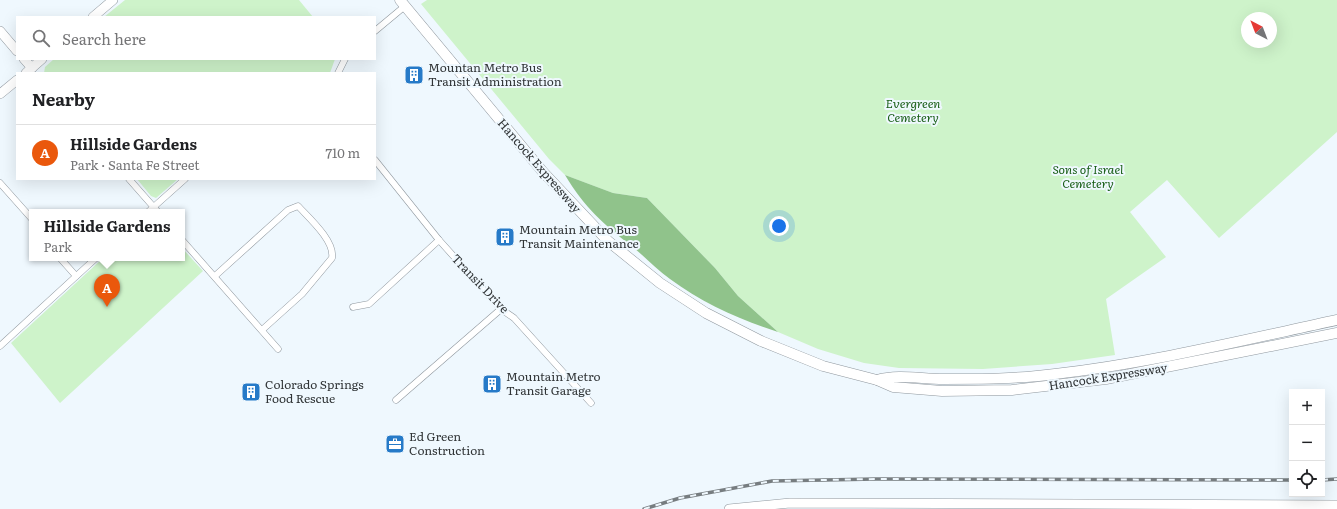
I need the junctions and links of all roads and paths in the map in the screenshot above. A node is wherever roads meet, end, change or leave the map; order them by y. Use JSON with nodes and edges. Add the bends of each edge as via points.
{"nodes":[{"id":1,"x":113,"y":0,"type":"edge"},
{"id":2,"x":403,"y":3,"type":"edge"},
{"id":3,"x":94,"y":16,"type":"edge"},
{"id":4,"x":376,"y":30,"type":"edge"},
{"id":5,"x":0,"y":31,"type":"edge"},
{"id":6,"x":16,"y":50,"type":"edge"},
{"id":7,"x":25,"y":60,"type":"edge"},
{"id":8,"x":41,"y":60,"type":"edge"},
{"id":9,"x":344,"y":60,"type":"edge"},
{"id":10,"x":31,"y":71,"type":"edge"},
{"id":11,"x":338,"y":72,"type":"edge"},
{"id":12,"x":16,"y":81,"type":"edge"},
{"id":13,"x":0,"y":94,"type":"edge"},
{"id":14,"x":376,"y":161,"type":"edge"},
{"id":15,"x":130,"y":180,"type":"edge"},
{"id":16,"x":184,"y":180,"type":"edge"},
{"id":17,"x":0,"y":183,"type":"edge"},
{"id":18,"x":155,"y":209,"type":"edge"},
{"id":19,"x":157,"y":209,"type":"edge"},
{"id":20,"x":29,"y":216,"type":"edge"},
{"id":21,"x":439,"y":240,"type":"junction"},
{"id":22,"x":185,"y":243,"type":"edge"},
{"id":23,"x":63,"y":261,"type":"edge"},
{"id":24,"x":93,"y":261,"type":"edge"},
{"id":25,"x":76,"y":276,"type":"junction"},
{"id":26,"x":214,"y":276,"type":"junction"},
{"id":27,"x":353,"y":308,"type":"dead end"},
{"id":28,"x":501,"y":308,"type":"junction"},
{"id":29,"x":1337,"y":320,"type":"edge"},
{"id":30,"x":262,"y":330,"type":"junction"},
{"id":31,"x":1337,"y":333,"type":"edge"},
{"id":32,"x":0,"y":344,"type":"edge"},
{"id":33,"x":278,"y":349,"type":"dead end"},
{"id":34,"x":877,"y":380,"type":"junction"},
{"id":35,"x":396,"y":400,"type":"dead end"},
{"id":36,"x":591,"y":403,"type":"dead end"},
{"id":37,"x":1337,"y":505,"type":"edge"},
{"id":38,"x":729,"y":509,"type":"edge"}],
"edges":[{"from":1,"to":3,"type":"street"},
{"from":2,"to":4,"type":"street"},
{"from":2,"to":34,"type":"main road","name":"Hancock Expressway","via":[[564,196],[608,241],[660,283],[706,313],[761,341],[823,366]]},
{"from":5,"to":6,"type":"street"},
{"from":7,"to":10,"type":"street"},
{"from":8,"to":10,"type":"street"},
{"from":9,"to":11,"type":"street"},
{"from":12,"to":13,"type":"street"},
{"from":14,"to":21,"type":"street","name":"Transit Drive"},
{"from":15,"to":18,"type":"street"},
{"from":16,"to":19,"type":"street"},
{"from":17,"to":20,"type":"street"},
{"from":21,"to":27,"type":"street","via":[[369,304]]},
{"from":21,"to":28,"type":"street","name":"Transit Drive"},
{"from":22,"to":26,"type":"street"},
{"from":23,"to":25,"type":"street"},
{"from":24,"to":25,"type":"street"},
{"from":25,"to":32,"type":"street"},
{"from":26,"to":30,"type":"street"},
{"from":26,"to":30,"type":"street","via":[[288,210],[298,206],[328,240],[333,251],[332,258],[302,294]]},
{"from":28,"to":35,"type":"street"},
{"from":28,"to":36,"type":"street","name":"Transit Drive","via":[[514,318]]},
{"from":29,"to":34,"type":"main road","name":"Hancock Expressway","via":[[1161,357],[1055,374],[1012,378],[942,379],[891,376]]},
{"from":30,"to":33,"type":"street"},
{"from":31,"to":34,"type":"main road","name":"Hancock Expressway","via":[[1106,380],[1057,386],[1012,390],[942,391],[893,387]]},
{"from":37,"to":38,"type":"street","via":[[805,502]]}]}
